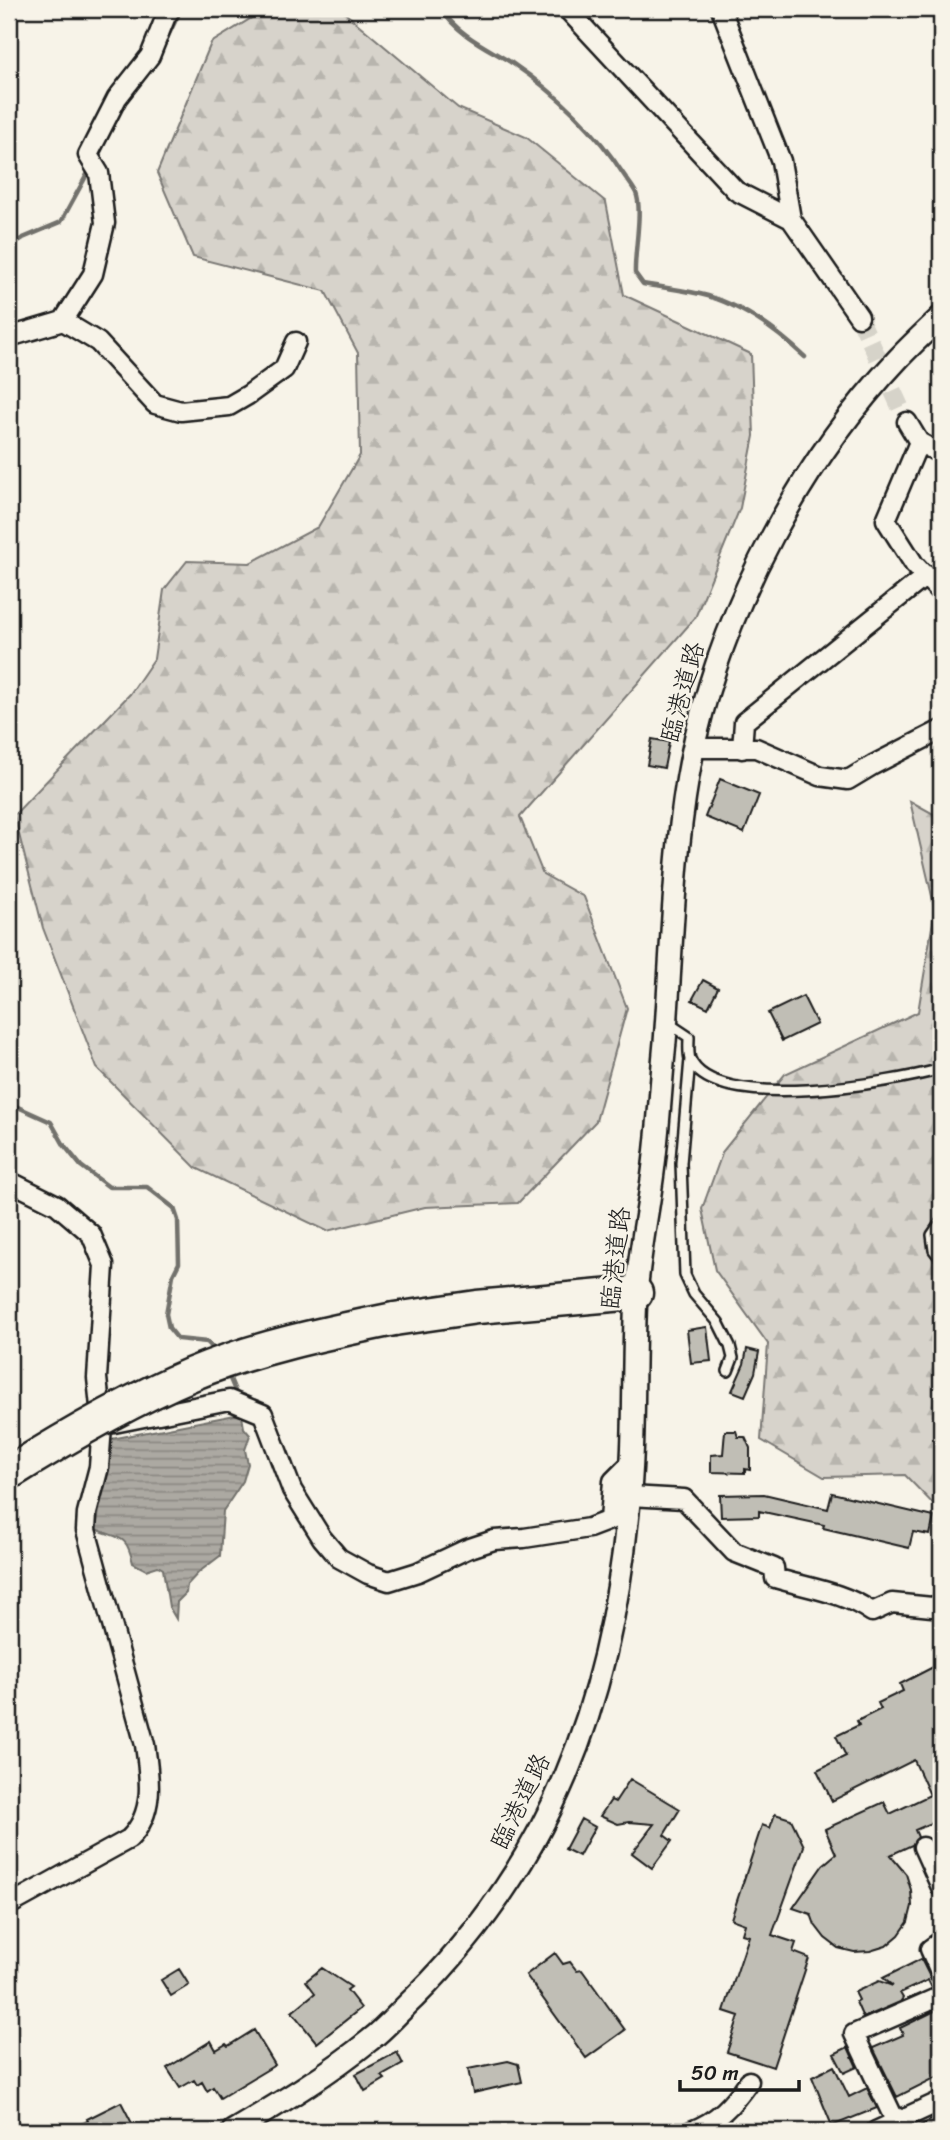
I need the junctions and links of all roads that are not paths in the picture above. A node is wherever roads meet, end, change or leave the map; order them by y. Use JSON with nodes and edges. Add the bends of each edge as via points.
{"nodes":[{"id":1,"x":172,"y":9,"type":"edge"},
{"id":2,"x":567,"y":9,"type":"edge"},
{"id":3,"x":721,"y":9,"type":"edge"},
{"id":4,"x":791,"y":219,"type":"junction"},
{"id":5,"x":859,"y":317,"type":"tunnel mouth"},
{"id":6,"x":941,"y":317,"type":"edge"},
{"id":7,"x":63,"y":321,"type":"junction"},
{"id":8,"x":9,"y":337,"type":"edge"},
{"id":9,"x":296,"y":342,"type":"dead end"},
{"id":10,"x":907,"y":422,"type":"tunnel mouth"},
{"id":11,"x":919,"y":442,"type":"junction"},
{"id":12,"x":941,"y":454,"type":"edge"},
{"id":13,"x":927,"y":575,"type":"junction"},
{"id":14,"x":941,"y":593,"type":"edge"},
{"id":15,"x":941,"y":730,"type":"edge"},
{"id":16,"x":694,"y":748,"type":"junction"},
{"id":17,"x":742,"y":748,"type":"junction"},
{"id":18,"x":666,"y":1022,"type":"junction"},
{"id":19,"x":690,"y":1059,"type":"junction"},
{"id":20,"x":941,"y":1069,"type":"edge"},
{"id":21,"x":9,"y":1181,"type":"edge"},
{"id":22,"x":941,"y":1222,"type":"edge"},
{"id":23,"x":941,"y":1259,"type":"edge"},
{"id":24,"x":636,"y":1293,"type":"junction"},
{"id":25,"x":728,"y":1371,"type":"dead end"},
{"id":26,"x":102,"y":1426,"type":"junction"},
{"id":27,"x":632,"y":1462,"type":"junction"},
{"id":28,"x":9,"y":1473,"type":"edge"},
{"id":29,"x":630,"y":1496,"type":"junction"},
{"id":30,"x":941,"y":1604,"type":"edge"},
{"id":31,"x":923,"y":1847,"type":"dead end"},
{"id":32,"x":941,"y":1887,"type":"edge"},
{"id":33,"x":9,"y":1905,"type":"edge"},
{"id":34,"x":941,"y":1941,"type":"edge"},
{"id":35,"x":941,"y":1973,"type":"edge"},
{"id":36,"x":941,"y":1996,"type":"edge"},
{"id":37,"x":749,"y":2081,"type":"dead end"},
{"id":38,"x":941,"y":2101,"type":"edge"},
{"id":39,"x":897,"y":2127,"type":"edge"},
{"id":40,"x":233,"y":2131,"type":"edge"},
{"id":41,"x":691,"y":2131,"type":"edge"},
{"id":42,"x":876,"y":2131,"type":"edge"}],
"edges":[{"from":1,"to":7,"type":"street","via":[[150,56],[117,98],[88,155],[99,173],[105,223],[93,274]]},
{"from":2,"to":4,"type":"street","via":[[736,191]]},
{"from":3,"to":4,"type":"street","via":[[781,161]]},
{"from":4,"to":5,"type":"street"},
{"from":6,"to":16,"type":"street","name":"臨港道路","via":[[896,360],[841,426],[771,539],[723,644]]},
{"from":7,"to":8,"type":"street"},
{"from":7,"to":9,"type":"street","via":[[98,342],[155,404],[181,411],[229,406],[248,395],[284,369]]},
{"from":10,"to":11,"type":"street"},
{"from":11,"to":12,"type":"street"},
{"from":11,"to":13,"type":"street","via":[[886,520],[914,564]]},
{"from":13,"to":14,"type":"street"},
{"from":13,"to":17,"type":"street","via":[[744,722]]},
{"from":15,"to":17,"type":"street","via":[[848,780],[820,776],[756,748]]},
{"from":16,"to":17,"type":"street"},
{"from":16,"to":18,"type":"street","name":"臨港道路","via":[[674,888]]},
{"from":18,"to":19,"type":"lane","via":[[689,1037]]},
{"from":18,"to":24,"type":"street","name":"臨港道路"},
{"from":19,"to":20,"type":"lane","via":[[703,1074],[752,1089],[819,1091]]},
{"from":19,"to":25,"type":"lane","via":[[681,1163],[685,1275],[730,1346],[733,1358]]},
{"from":21,"to":26,"type":"street","via":[[57,1205],[91,1234],[104,1265],[97,1378]]},
{"from":22,"to":23,"type":"lane","via":[[932,1235]]},
{"from":24,"to":27,"type":"street","name":"臨港道路"},
{"from":24,"to":28,"type":"highway","bridge":true,"via":[[477,1307],[304,1338],[194,1373],[128,1403]]},
{"from":26,"to":27,"type":"street","via":[[229,1399],[263,1414],[292,1490],[323,1538],[340,1558],[389,1581],[494,1540],[589,1528],[610,1520],[612,1480]]},
{"from":26,"to":33,"type":"street","via":[[86,1530],[145,1745],[148,1801],[140,1828],[129,1839]]},
{"from":27,"to":29,"type":"street","name":"臨港道路"},
{"from":29,"to":30,"type":"street","via":[[684,1499],[734,1552],[774,1568],[775,1578],[829,1591],[872,1612],[892,1603]]},
{"from":29,"to":40,"type":"street","name":"臨港道路","via":[[608,1645],[589,1715],[557,1795],[519,1869],[480,1926],[374,2038]]},
{"from":31,"to":32,"type":"street"},
{"from":34,"to":35,"type":"street","via":[[930,1949]]},
{"from":36,"to":39,"type":"street","via":[[854,2034]]},
{"from":37,"to":41,"type":"street","via":[[714,2121]]},
{"from":38,"to":39,"type":"street"},
{"from":39,"to":42,"type":"street"}]}
